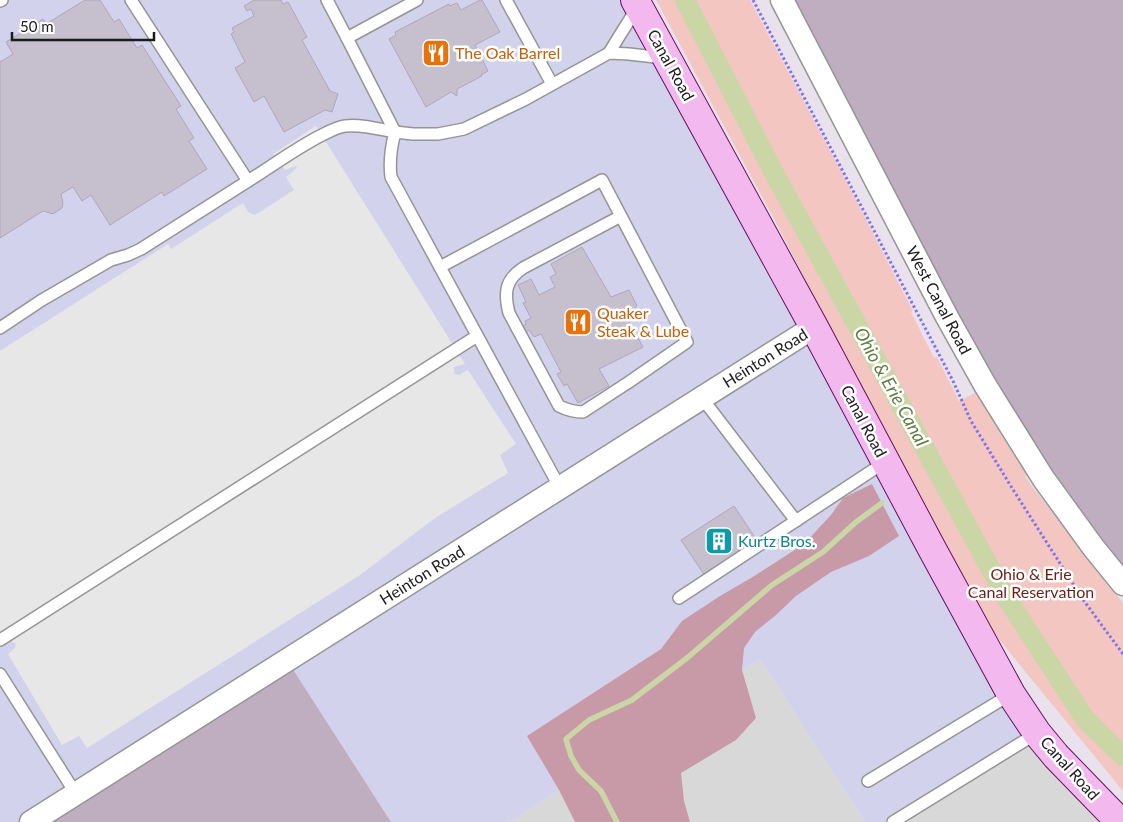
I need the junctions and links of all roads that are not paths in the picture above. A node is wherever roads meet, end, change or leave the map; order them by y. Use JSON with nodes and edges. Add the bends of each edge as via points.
{"nodes":[{"id":1,"x":131,"y":0,"type":"edge"},
{"id":2,"x":327,"y":0,"type":"edge"},
{"id":3,"x":417,"y":0,"type":"edge"},
{"id":4,"x":506,"y":0,"type":"edge"},
{"id":5,"x":782,"y":0,"type":"edge"},
{"id":6,"x":637,"y":3,"type":"edge"},
{"id":7,"x":347,"y":38,"type":"junction"},
{"id":8,"x":610,"y":53,"type":"junction"},
{"id":9,"x":667,"y":59,"type":"junction"},
{"id":10,"x":552,"y":84,"type":"junction"},
{"id":11,"x":395,"y":132,"type":"junction"},
{"id":12,"x":248,"y":181,"type":"junction"},
{"id":13,"x":621,"y":216,"type":"junction"},
{"id":14,"x":440,"y":267,"type":"junction"},
{"id":15,"x":814,"y":327,"type":"junction"},
{"id":16,"x":0,"y":328,"type":"edge"},
{"id":17,"x":477,"y":336,"type":"junction"},
{"id":18,"x":702,"y":398,"type":"junction"},
{"id":19,"x":885,"y":462,"type":"junction"},
{"id":20,"x":560,"y":488,"type":"junction"},
{"id":21,"x":796,"y":521,"type":"junction"},
{"id":22,"x":1123,"y":584,"type":"edge"},
{"id":23,"x":679,"y":598,"type":"dead end"},
{"id":24,"x":0,"y":640,"type":"edge"},
{"id":25,"x":0,"y":674,"type":"edge"},
{"id":26,"x":1010,"y":694,"type":"junction"},
{"id":27,"x":1038,"y":733,"type":"junction"},
{"id":28,"x":868,"y":781,"type":"dead end"},
{"id":29,"x":76,"y":794,"type":"junction"},
{"id":30,"x":31,"y":822,"type":"edge"},
{"id":31,"x":893,"y":822,"type":"edge"},
{"id":32,"x":1120,"y":822,"type":"edge"}],
"edges":[{"from":1,"to":12,"type":"lane"},
{"from":2,"to":7,"type":"lane"},
{"from":3,"to":7,"type":"lane"},
{"from":4,"to":10,"type":"lane"},
{"from":5,"to":22,"type":"street","name":"West Canal Road","via":[[985,385],[1049,486]]},
{"from":6,"to":8,"type":"lane"},
{"from":6,"to":9,"type":"main road","name":"Canal Road"},
{"from":7,"to":11,"type":"lane"},
{"from":8,"to":9,"type":"lane"},
{"from":8,"to":10,"type":"lane"},
{"from":9,"to":15,"type":"main road","name":"Canal Road"},
{"from":10,"to":11,"type":"lane","via":[[464,129],[438,134]]},
{"from":11,"to":12,"type":"lane","via":[[366,126],[343,126],[297,149]]},
{"from":11,"to":14,"type":"lane","via":[[390,154],[391,177]]},
{"from":12,"to":16,"type":"lane","via":[[141,249],[112,260]]},
{"from":13,"to":13,"type":"lane","via":[[523,268],[509,282],[506,302],[509,313],[559,406],[567,410],[583,412],[687,342]]},
{"from":13,"to":14,"type":"lane","via":[[602,180]]},
{"from":14,"to":17,"type":"lane"},
{"from":15,"to":18,"type":"street","name":"Heinton Road"},
{"from":15,"to":19,"type":"main road","name":"Canal Road"},
{"from":17,"to":20,"type":"lane"},
{"from":17,"to":24,"type":"lane"},
{"from":18,"to":20,"type":"street","name":"Heinton Road"},
{"from":18,"to":21,"type":"lane"},
{"from":19,"to":21,"type":"lane"},
{"from":19,"to":26,"type":"main road","name":"Canal Road"},
{"from":20,"to":29,"type":"street","name":"Heinton Road"},
{"from":21,"to":23,"type":"lane"},
{"from":25,"to":29,"type":"lane"},
{"from":26,"to":27,"type":"main road","name":"Canal Road"},
{"from":26,"to":28,"type":"lane"},
{"from":27,"to":31,"type":"lane"},
{"from":27,"to":32,"type":"main road","name":"Canal Road"},
{"from":29,"to":30,"type":"street","name":"Heinton Road"}]}
